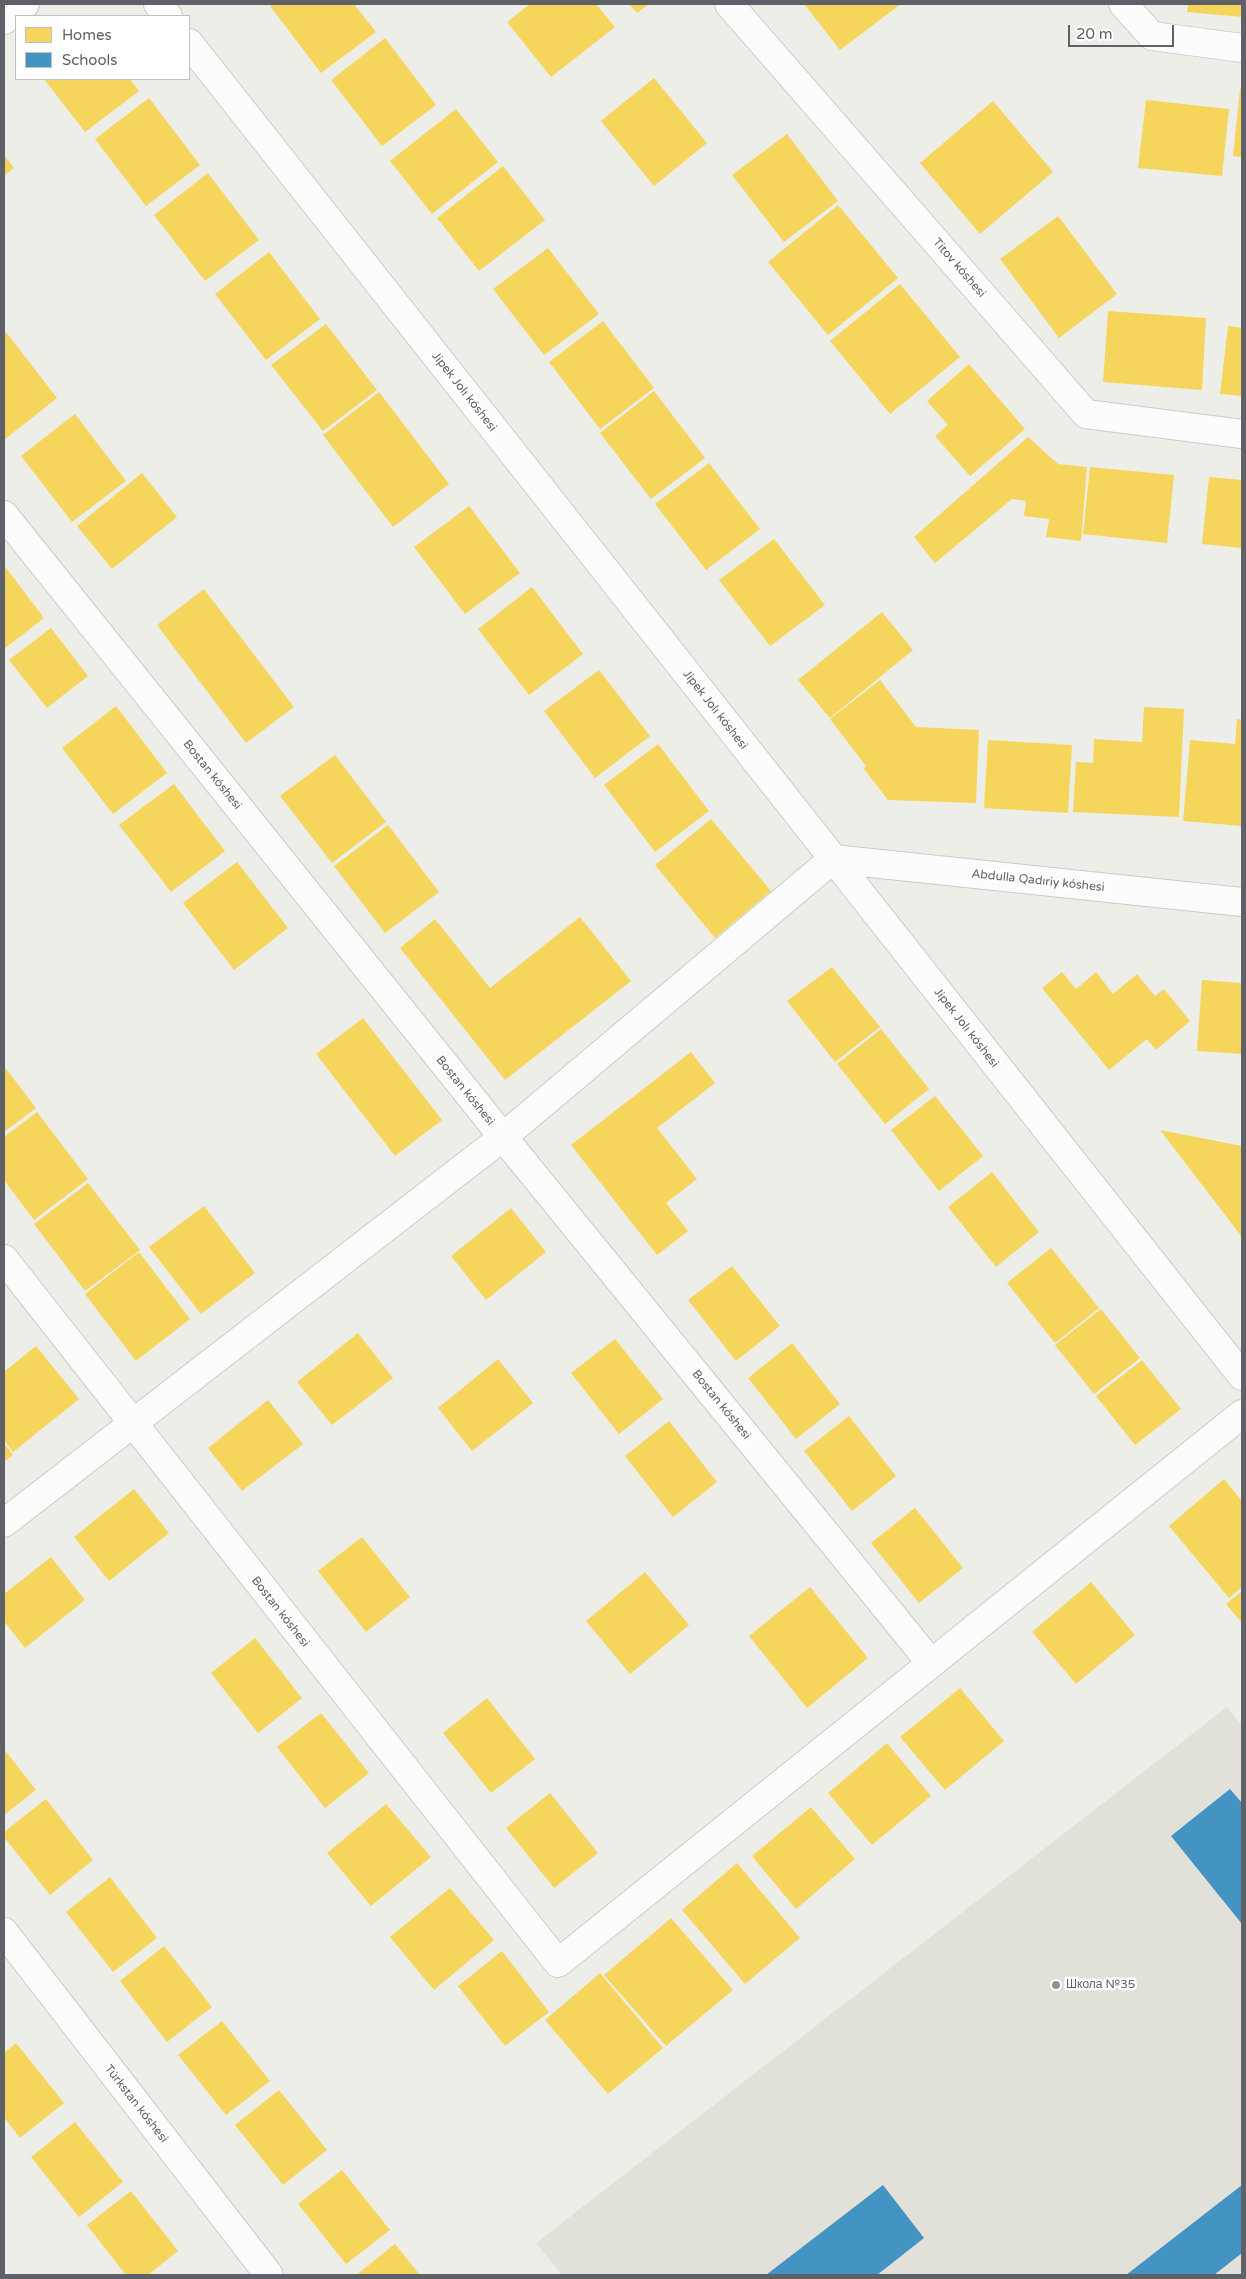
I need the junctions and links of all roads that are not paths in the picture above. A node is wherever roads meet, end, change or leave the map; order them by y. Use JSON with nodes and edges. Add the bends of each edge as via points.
{"nodes":[{"id":1,"x":25,"y":4,"type":"edge"},
{"id":2,"x":158,"y":4,"type":"edge"},
{"id":3,"x":729,"y":4,"type":"edge"},
{"id":4,"x":1123,"y":4,"type":"edge"},
{"id":5,"x":167,"y":15,"type":"edge"},
{"id":6,"x":4,"y":20,"type":"edge"},
{"id":7,"x":190,"y":44,"type":"edge"},
{"id":8,"x":1242,"y":48,"type":"edge"},
{"id":9,"x":1242,"y":434,"type":"edge"},
{"id":10,"x":4,"y":515,"type":"edge"},
{"id":11,"x":833,"y":859,"type":"junction"},
{"id":12,"x":1242,"y":902,"type":"edge"},
{"id":13,"x":502,"y":1137,"type":"junction"},
{"id":14,"x":4,"y":1259,"type":"edge"},
{"id":15,"x":1242,"y":1376,"type":"edge"},
{"id":16,"x":1242,"y":1414,"type":"edge"},
{"id":17,"x":132,"y":1424,"type":"junction"},
{"id":18,"x":4,"y":1523,"type":"edge"},
{"id":19,"x":931,"y":1663,"type":"junction"},
{"id":20,"x":4,"y":1932,"type":"edge"},
{"id":21,"x":269,"y":2275,"type":"edge"}],
"edges":[{"from":1,"to":6,"type":"street"},
{"from":2,"to":5,"type":"street"},
{"from":3,"to":9,"type":"street","name":"Titov kóshesi","via":[[1086,414]]},
{"from":4,"to":8,"type":"street","via":[[1152,36]]},
{"from":7,"to":11,"type":"street","name":"Jipek Jolı kóshesi"},
{"from":10,"to":13,"type":"street","name":"Bostan kóshesi"},
{"from":11,"to":12,"type":"street","name":"Abdulla Qadıriy kóshesi"},
{"from":11,"to":13,"type":"street"},
{"from":11,"to":15,"type":"street","name":"Jipek Jolı kóshesi"},
{"from":13,"to":17,"type":"street"},
{"from":13,"to":19,"type":"street","name":"Bostan kóshesi"},
{"from":14,"to":17,"type":"street","name":"Bostan kóshesi"},
{"from":16,"to":19,"type":"street"},
{"from":17,"to":18,"type":"street"},
{"from":17,"to":19,"type":"street","name":"Bostan kóshesi","via":[[558,1963]]},
{"from":20,"to":21,"type":"street","name":"Túrkstan kóshesi"}]}
